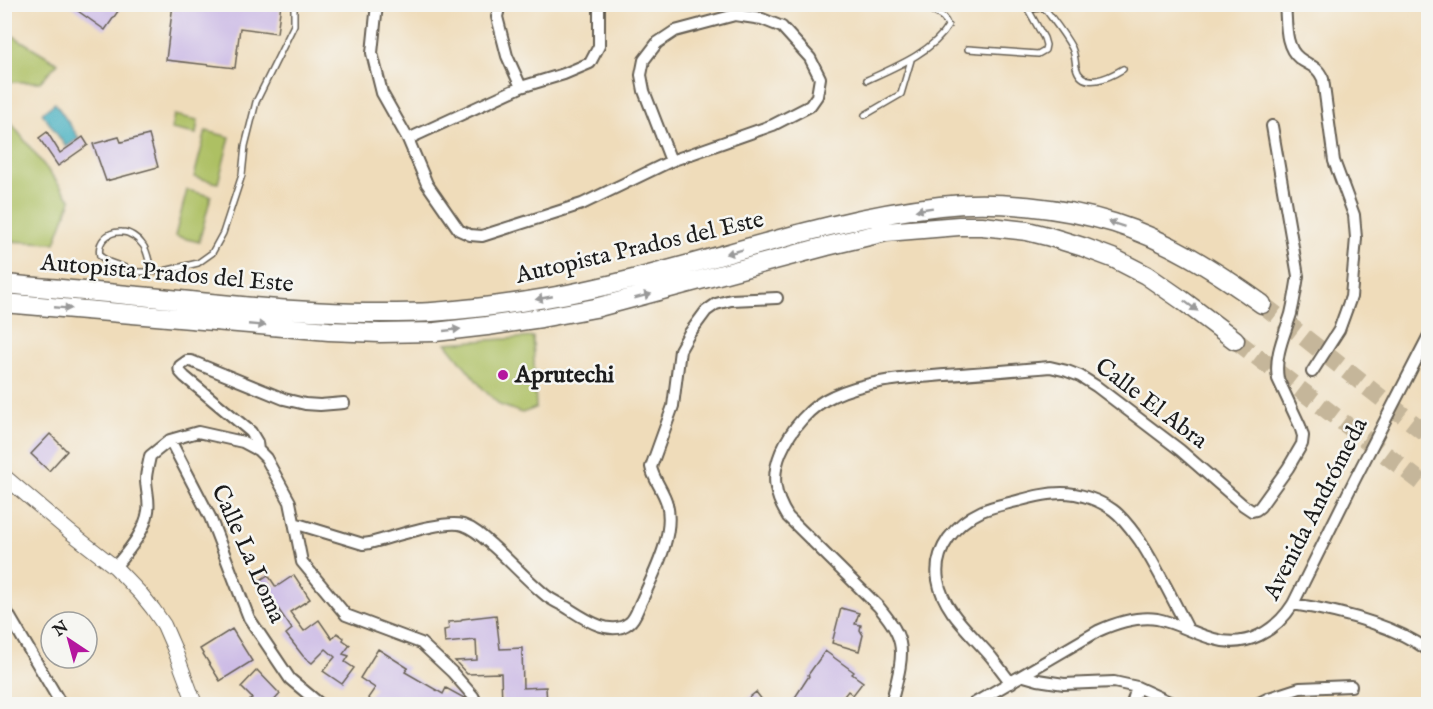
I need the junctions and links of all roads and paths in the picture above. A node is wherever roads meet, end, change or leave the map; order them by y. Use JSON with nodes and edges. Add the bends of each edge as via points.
{"nodes":[{"id":1,"x":294,"y":4,"type":"edge"},
{"id":2,"x":377,"y":4,"type":"edge"},
{"id":3,"x":500,"y":4,"type":"edge"},
{"id":4,"x":599,"y":4,"type":"edge"},
{"id":5,"x":926,"y":4,"type":"edge"},
{"id":6,"x":1025,"y":4,"type":"edge"},
{"id":7,"x":1031,"y":4,"type":"edge"},
{"id":8,"x":1285,"y":4,"type":"edge"},
{"id":9,"x":1044,"y":5,"type":"edge"},
{"id":10,"x":968,"y":50,"type":"dead end"},
{"id":11,"x":911,"y":60,"type":"junction"},
{"id":12,"x":1123,"y":69,"type":"dead end"},
{"id":13,"x":867,"y":80,"type":"dead end"},
{"id":14,"x":521,"y":87,"type":"junction"},
{"id":15,"x":865,"y":115,"type":"dead end"},
{"id":16,"x":1272,"y":126,"type":"dead end"},
{"id":17,"x":408,"y":139,"type":"junction"},
{"id":18,"x":672,"y":161,"type":"junction"},
{"id":19,"x":151,"y":271,"type":"junction"},
{"id":20,"x":4,"y":284,"type":"edge"},
{"id":21,"x":777,"y":298,"type":"dead end"},
{"id":22,"x":4,"y":303,"type":"edge"},
{"id":23,"x":1262,"y":304,"type":"tunnel mouth"},
{"id":24,"x":1428,"y":337,"type":"edge"},
{"id":25,"x":1235,"y":340,"type":"tunnel mouth"},
{"id":26,"x":1312,"y":372,"type":"dead end"},
{"id":27,"x":344,"y":403,"type":"dead end"},
{"id":28,"x":170,"y":440,"type":"junction"},
{"id":29,"x":258,"y":450,"type":"junction"},
{"id":30,"x":4,"y":476,"type":"edge"},
{"id":31,"x":294,"y":524,"type":"junction"},
{"id":32,"x":116,"y":567,"type":"junction"},
{"id":33,"x":1293,"y":604,"type":"junction"},
{"id":34,"x":4,"y":607,"type":"edge"},
{"id":35,"x":1188,"y":629,"type":"junction"},
{"id":36,"x":1428,"y":650,"type":"edge"},
{"id":37,"x":1024,"y":676,"type":"junction"},
{"id":38,"x":1011,"y":683,"type":"junction"},
{"id":39,"x":1351,"y":686,"type":"dead end"},
{"id":40,"x":1137,"y":687,"type":"junction"},
{"id":41,"x":61,"y":705,"type":"edge"},
{"id":42,"x":195,"y":705,"type":"edge"},
{"id":43,"x":320,"y":705,"type":"edge"},
{"id":44,"x":477,"y":705,"type":"edge"},
{"id":45,"x":891,"y":705,"type":"edge"},
{"id":46,"x":973,"y":705,"type":"edge"},
{"id":47,"x":1132,"y":705,"type":"edge"},
{"id":48,"x":1174,"y":705,"type":"edge"},
{"id":49,"x":1257,"y":705,"type":"edge"}],
"edges":[{"from":1,"to":19,"type":"lane","via":[[294,25],[256,102],[242,175],[223,233],[212,253],[198,263]]},
{"from":2,"to":17,"type":"street","via":[[372,53],[382,93]]},
{"from":3,"to":14,"type":"street","via":[[497,17],[507,56]]},
{"from":4,"to":14,"type":"street","via":[[599,46],[590,63]]},
{"from":5,"to":11,"type":"lane","via":[[948,26]]},
{"from":6,"to":10,"type":"lane","via":[[1044,38],[1045,50],[1038,54]]},
{"from":7,"to":9,"type":"street"},
{"from":8,"to":26,"type":"street","via":[[1292,52],[1320,71],[1323,79],[1334,161],[1354,215],[1356,238],[1351,297],[1340,330]]},
{"from":9,"to":12,"type":"lane","via":[[1074,52],[1081,76],[1100,80]]},
{"from":11,"to":13,"type":"lane"},
{"from":11,"to":15,"type":"lane","via":[[901,94]]},
{"from":14,"to":17,"type":"street"},
{"from":16,"to":45,"type":"street","name":"Calle El Abra","via":[[1298,276],[1276,371],[1303,436],[1299,453],[1256,510],[1244,505],[1096,386],[1074,373],[1050,367],[912,378],[863,386],[832,396],[814,408],[786,441],[776,464],[776,494],[781,506],[878,606],[897,634],[901,657]]},
{"from":17,"to":18,"type":"street","via":[[427,184],[459,230],[470,235],[482,236],[582,204]]},
{"from":18,"to":18,"type":"street","via":[[773,125],[810,106],[817,96],[820,78],[810,58],[782,27],[735,15],[675,31],[657,42],[644,60],[641,75]]},
{"from":19,"to":19,"type":"lane","via":[[144,246],[134,236],[124,232],[103,238],[100,256],[137,272]]},
{"from":23,"to":20,"type":"highway","name":"Autopista Prados del Este","one_way":true,"via":[[1216,271],[1170,246],[1114,223],[1052,209],[972,204],[867,218],[578,292],[428,312],[305,310]]},
{"from":21,"to":31,"type":"street","via":[[716,304],[706,311],[682,345],[674,406],[651,467],[669,511],[665,544],[628,624],[602,627],[584,618],[544,594],[478,532],[460,524],[363,544]]},
{"from":22,"to":25,"type":"highway","name":"Autopista Prados del Este","one_way":true,"via":[[329,331],[435,332],[596,308],[886,232],[982,226],[1027,231],[1115,259],[1146,274]]},
{"from":24,"to":33,"type":"street","name":"Avenida Andrómeda"},
{"from":27,"to":29,"type":"street","via":[[305,404],[284,399],[191,361],[183,363],[179,369],[184,377],[250,432]]},
{"from":28,"to":29,"type":"street","via":[[198,432],[243,442]]},
{"from":28,"to":32,"type":"street","via":[[150,456],[146,478],[148,512],[136,540]]},
{"from":28,"to":43,"type":"street","name":"Calle La Loma","via":[[210,517],[249,618],[290,679]]},
{"from":29,"to":31,"type":"street","via":[[290,502]]},
{"from":30,"to":32,"type":"street"},
{"from":31,"to":44,"type":"street","via":[[302,562],[346,615],[421,643],[452,672]]},
{"from":32,"to":42,"type":"street","via":[[164,625]]},
{"from":33,"to":35,"type":"street","name":"Avenida Andrómeda","via":[[1268,631],[1246,641],[1216,640]]},
{"from":33,"to":36,"type":"street","via":[[1376,624]]},
{"from":34,"to":41,"type":"street"},
{"from":35,"to":37,"type":"street","name":"Avenida Andrómeda","via":[[1157,619],[1115,623]]},
{"from":35,"to":38,"type":"street","via":[[1143,547],[1114,511],[1081,495],[1064,493],[1049,493],[984,510],[951,534],[940,557],[938,577],[949,608]]},
{"from":37,"to":38,"type":"street","name":"Avenida Andrómeda"},
{"from":37,"to":40,"type":"street","via":[[1064,684],[1114,682]]},
{"from":38,"to":46,"type":"street","name":"Avenida Andrómeda"},
{"from":39,"to":49,"type":"street","via":[[1300,688]]},
{"from":40,"to":47,"type":"street"},
{"from":40,"to":48,"type":"street"}]}
